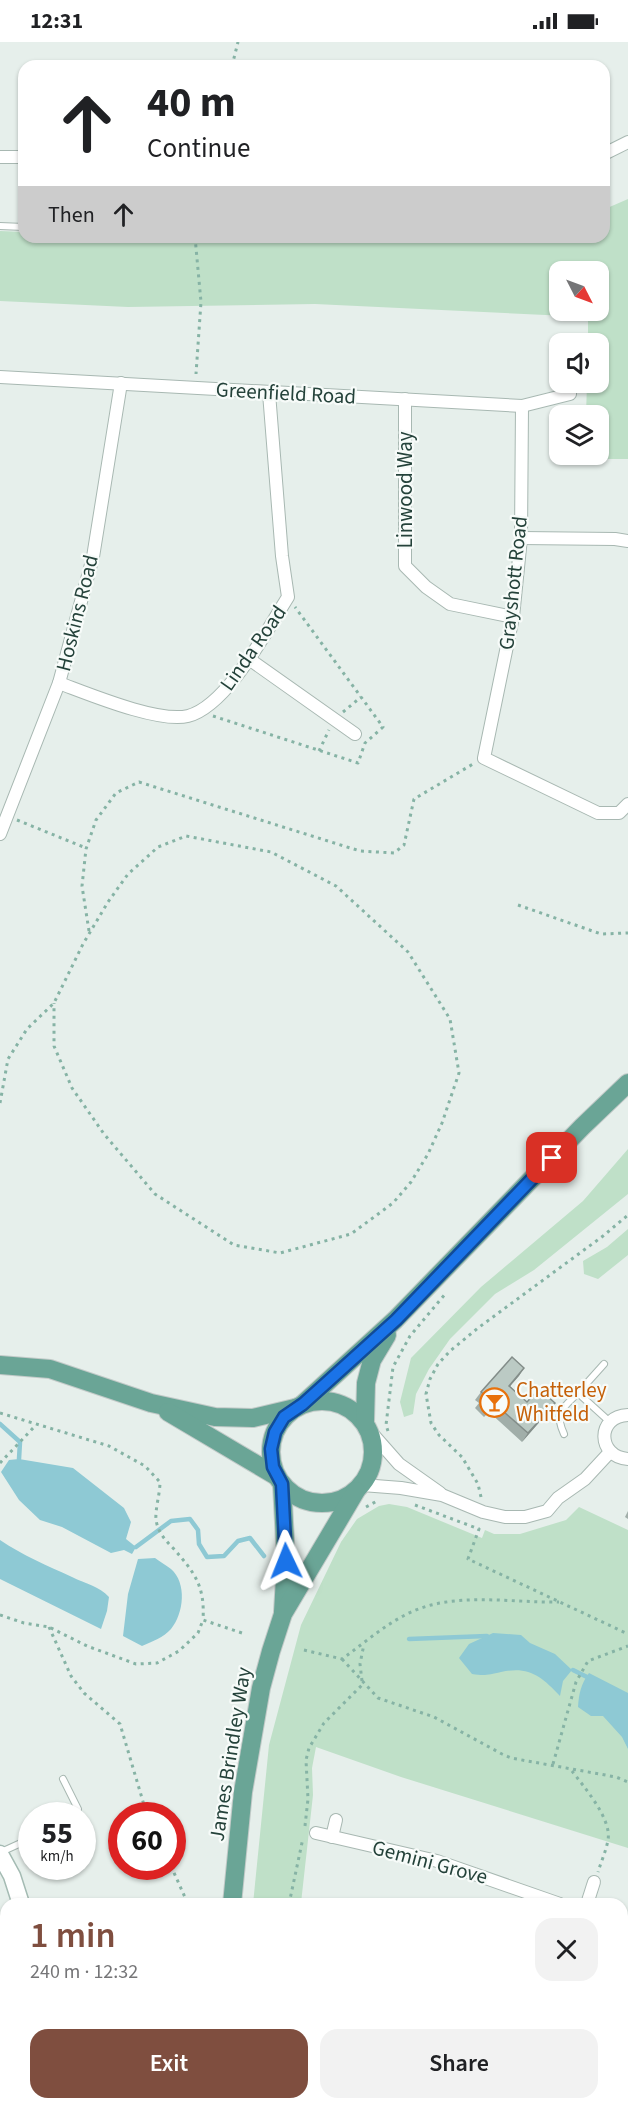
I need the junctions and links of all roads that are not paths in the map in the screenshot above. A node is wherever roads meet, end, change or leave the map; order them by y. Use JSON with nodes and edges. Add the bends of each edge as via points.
{"nodes":[{"id":1,"x":628,"y":142,"type":"edge"},
{"id":2,"x":610,"y":151,"type":"edge"},
{"id":3,"x":0,"y":157,"type":"edge"},
{"id":4,"x":18,"y":157,"type":"edge"},
{"id":5,"x":0,"y":226,"type":"edge"},
{"id":6,"x":18,"y":227,"type":"edge"},
{"id":7,"x":0,"y":377,"type":"edge"},
{"id":8,"x":121,"y":383,"type":"junction"},
{"id":9,"x":269,"y":393,"type":"junction"},
{"id":10,"x":570,"y":394,"type":"dead end"},
{"id":11,"x":405,"y":399,"type":"junction"},
{"id":12,"x":522,"y":406,"type":"junction"},
{"id":13,"x":521,"y":538,"type":"junction"},
{"id":14,"x":628,"y":541,"type":"edge"},
{"id":15,"x":513,"y":617,"type":"junction"},
{"id":16,"x":249,"y":658,"type":"junction"},
{"id":17,"x":59,"y":683,"type":"junction"},
{"id":18,"x":355,"y":734,"type":"dead end"},
{"id":19,"x":628,"y":804,"type":"edge"},
{"id":20,"x":3,"y":815,"type":"edge"},
{"id":21,"x":0,"y":834,"type":"edge"},
{"id":22,"x":628,"y":1083,"type":"edge"},
{"id":23,"x":396,"y":1320,"type":"junction"},
{"id":24,"x":604,"y":1364,"type":"dead end"},
{"id":25,"x":0,"y":1365,"type":"edge"},
{"id":26,"x":578,"y":1393,"type":"junction"},
{"id":27,"x":151,"y":1403,"type":"junction"},
{"id":28,"x":299,"y":1406,"type":"junction"},
{"id":29,"x":628,"y":1415,"type":"edge"},
{"id":30,"x":610,"y":1422,"type":"junction"},
{"id":31,"x":367,"y":1426,"type":"junction"},
{"id":32,"x":564,"y":1434,"type":"dead end"},
{"id":33,"x":610,"y":1452,"type":"junction"},
{"id":34,"x":628,"y":1459,"type":"edge"},
{"id":35,"x":279,"y":1480,"type":"junction"},
{"id":36,"x":359,"y":1488,"type":"junction"},
{"id":37,"x":442,"y":1495,"type":"junction"},
{"id":38,"x":283,"y":1614,"type":"junction"},
{"id":39,"x":63,"y":1779,"type":"dead end"},
{"id":40,"x":74,"y":1802,"type":"edge"},
{"id":41,"x":336,"y":1820,"type":"dead end"},
{"id":42,"x":316,"y":1833,"type":"dead end"},
{"id":43,"x":332,"y":1837,"type":"junction"},
{"id":44,"x":18,"y":1845,"type":"edge"},
{"id":45,"x":0,"y":1853,"type":"edge"},
{"id":46,"x":594,"y":1882,"type":"road end"},
{"id":47,"x":19,"y":1898,"type":"edge"},
{"id":48,"x":233,"y":1898,"type":"edge"},
{"id":49,"x":543,"y":1898,"type":"edge"},
{"id":50,"x":589,"y":1898,"type":"edge"}],
"edges":[{"from":1,"to":2,"type":"street"},
{"from":3,"to":4,"type":"street"},
{"from":5,"to":6,"type":"lane"},
{"from":7,"to":8,"type":"street","name":"Greenfield Road"},
{"from":8,"to":9,"type":"street","name":"Greenfield Road"},
{"from":8,"to":17,"type":"street","name":"Hoskins Road","via":[[93,557]]},
{"from":9,"to":11,"type":"street","name":"Greenfield Road"},
{"from":9,"to":16,"type":"street","name":"Linda Road","via":[[288,597]]},
{"from":10,"to":12,"type":"street","name":"Greenfield Road"},
{"from":11,"to":12,"type":"street","name":"Greenfield Road"},
{"from":11,"to":15,"type":"street","name":"Linwood Way","via":[[405,566],[450,604]]},
{"from":12,"to":13,"type":"street","name":"Grayshott Road"},
{"from":13,"to":14,"type":"street"},
{"from":13,"to":15,"type":"street","name":"Grayshott Road"},
{"from":15,"to":19,"type":"street","name":"Grayshott Road","via":[[484,758],[598,813],[619,813]]},
{"from":16,"to":17,"type":"street","name":"Linda Road","via":[[215,702],[188,716],[157,715],[107,702]]},
{"from":16,"to":18,"type":"street"},
{"from":17,"to":20,"type":"street","name":"Hoskins Road"},
{"from":20,"to":21,"type":"street","name":"Hoskins Road"},
{"from":22,"to":23,"type":"main road"},
{"from":23,"to":28,"type":"main road"},
{"from":23,"to":31,"type":"main road","via":[[372,1360],[366,1383]]},
{"from":24,"to":26,"type":"lane"},
{"from":25,"to":27,"type":"main road","via":[[50,1369]]},
{"from":26,"to":30,"type":"lane"},
{"from":26,"to":32,"type":"lane","via":[[560,1411]]},
{"from":27,"to":28,"type":"main road","via":[[215,1417],[254,1418]]},
{"from":27,"to":35,"type":"main road"},
{"from":28,"to":31,"type":"main road","via":[[319,1400],[339,1403],[354,1411]]},
{"from":28,"to":35,"type":"main road","via":[[284,1417],[275,1432],[271,1449]]},
{"from":29,"to":30,"type":"street","via":[[617,1416]]},
{"from":30,"to":33,"type":"street","via":[[604,1436]]},
{"from":31,"to":36,"type":"main road","via":[[374,1448],[372,1466]]},
{"from":31,"to":37,"type":"street","via":[[399,1464]]},
{"from":33,"to":34,"type":"street"},
{"from":33,"to":37,"type":"street","via":[[547,1511],[525,1517],[483,1512]]},
{"from":35,"to":36,"type":"main road","via":[[298,1498],[316,1503],[345,1498]]},
{"from":35,"to":38,"type":"main road","name":"James Brindley Way","via":[[286,1561]]},
{"from":36,"to":37,"type":"street","via":[[401,1488]]},
{"from":36,"to":38,"type":"main road","name":"James Brindley Way"},
{"from":38,"to":48,"type":"main road","name":"James Brindley Way","via":[[261,1688],[243,1792]]},
{"from":39,"to":40,"type":"lane"},
{"from":41,"to":43,"type":"street"},
{"from":42,"to":43,"type":"street","name":"Gemini Grove"},
{"from":43,"to":49,"type":"street","name":"Gemini Grove","via":[[437,1861]]},
{"from":44,"to":45,"type":"lane"},
{"from":45,"to":47,"type":"street"},
{"from":46,"to":50,"type":"street"}]}
